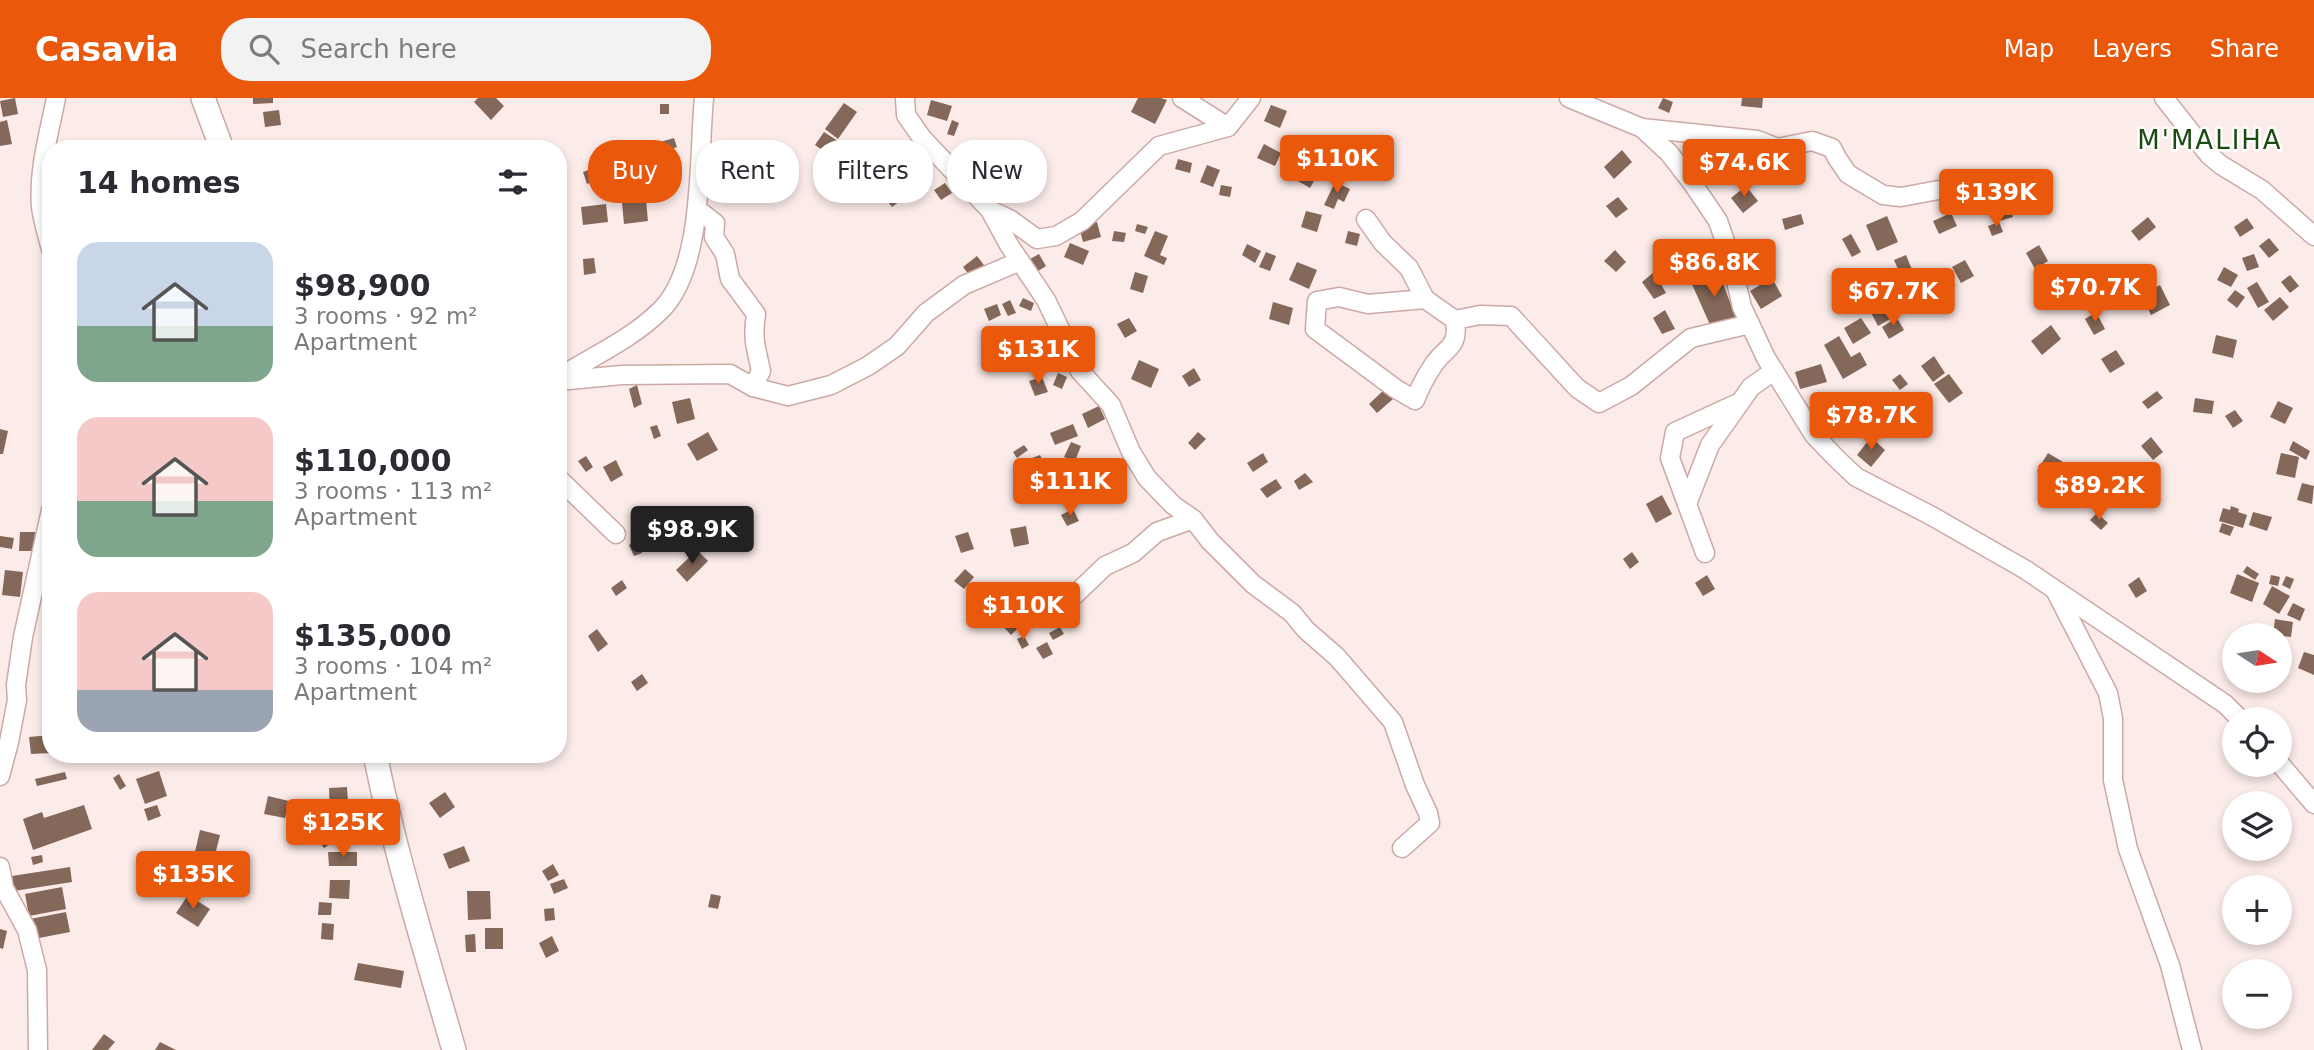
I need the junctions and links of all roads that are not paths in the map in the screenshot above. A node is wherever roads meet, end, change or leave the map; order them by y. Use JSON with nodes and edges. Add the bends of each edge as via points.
{"nodes":[{"id":1,"x":56,"y":98,"type":"edge"},
{"id":2,"x":203,"y":98,"type":"edge"},
{"id":3,"x":704,"y":98,"type":"edge"},
{"id":4,"x":905,"y":98,"type":"edge"},
{"id":5,"x":1182,"y":98,"type":"edge"},
{"id":6,"x":1251,"y":98,"type":"edge"},
{"id":7,"x":1569,"y":98,"type":"edge"},
{"id":8,"x":2164,"y":98,"type":"edge"},
{"id":9,"x":1228,"y":127,"type":"junction"},
{"id":10,"x":1642,"y":128,"type":"junction"},
{"id":11,"x":47,"y":140,"type":"edge"},
{"id":12,"x":219,"y":140,"type":"edge"},
{"id":13,"x":42,"y":167,"type":"edge"},
{"id":14,"x":1960,"y":186,"type":"dead end"},
{"id":15,"x":697,"y":209,"type":"junction"},
{"id":16,"x":990,"y":210,"type":"junction"},
{"id":17,"x":42,"y":214,"type":"edge"},
{"id":18,"x":1366,"y":219,"type":"dead end"},
{"id":19,"x":2314,"y":236,"type":"edge"},
{"id":20,"x":1020,"y":261,"type":"junction"},
{"id":21,"x":1425,"y":299,"type":"junction"},
{"id":22,"x":1455,"y":320,"type":"junction"},
{"id":23,"x":1750,"y":324,"type":"junction"},
{"id":24,"x":1774,"y":371,"type":"junction"},
{"id":25,"x":567,"y":375,"type":"edge"},
{"id":26,"x":567,"y":379,"type":"edge"},
{"id":27,"x":753,"y":387,"type":"junction"},
{"id":28,"x":1739,"y":403,"type":"junction"},
{"id":29,"x":567,"y":487,"type":"edge"},
{"id":30,"x":1687,"y":504,"type":"junction"},
{"id":31,"x":1193,"y":519,"type":"junction"},
{"id":32,"x":616,"y":534,"type":"dead end"},
{"id":33,"x":42,"y":551,"type":"edge"},
{"id":34,"x":1705,"y":553,"type":"dead end"},
{"id":35,"x":2054,"y":589,"type":"junction"},
{"id":36,"x":1058,"y":611,"type":"dead end"},
{"id":37,"x":8,"y":689,"type":"edge"},
{"id":38,"x":2228,"y":707,"type":"edge"},
{"id":39,"x":377,"y":763,"type":"edge"},
{"id":40,"x":0,"y":776,"type":"edge"},
{"id":41,"x":2291,"y":777,"type":"edge"},
{"id":42,"x":2314,"y":804,"type":"edge"},
{"id":43,"x":1402,"y":848,"type":"dead end"},
{"id":44,"x":0,"y":867,"type":"edge"},
{"id":45,"x":38,"y":1050,"type":"edge"},
{"id":46,"x":454,"y":1050,"type":"edge"},
{"id":47,"x":2192,"y":1050,"type":"edge"}],
"edges":[{"from":1,"to":11,"type":"street"},
{"from":2,"to":12,"type":"street"},
{"from":3,"to":15,"type":"street"},
{"from":4,"to":16,"type":"street","via":[[906,115],[922,138]]},
{"from":5,"to":9,"type":"street"},
{"from":6,"to":9,"type":"street"},
{"from":7,"to":10,"type":"street"},
{"from":8,"to":19,"type":"street","via":[[2209,155],[2262,190]]},
{"from":9,"to":16,"type":"street","via":[[1159,146],[1082,221],[1056,236],[1037,239]]},
{"from":10,"to":14,"type":"street","via":[[1757,140],[1779,148],[1812,141],[1832,148],[1848,174],[1883,195],[1901,197]]},
{"from":10,"to":23,"type":"street","via":[[1669,153],[1718,221]]},
{"from":13,"to":17,"type":"street"},
{"from":15,"to":25,"type":"street","via":[[685,267],[663,308]]},
{"from":15,"to":27,"type":"street","via":[[715,223],[714,237],[725,254],[730,279],[756,314],[754,352],[761,371]]},
{"from":16,"to":20,"type":"street"},
{"from":18,"to":21,"type":"street","via":[[1409,268]]},
{"from":20,"to":27,"type":"street","via":[[964,285],[926,313],[897,346],[831,385],[788,396]]},
{"from":20,"to":31,"type":"street","via":[[1046,300],[1080,370],[1111,405],[1147,478]]},
{"from":21,"to":22,"type":"street"},
{"from":21,"to":22,"type":"street","via":[[1368,304],[1339,297],[1317,301],[1315,329],[1415,400],[1423,380],[1457,333]]},
{"from":22,"to":23,"type":"street","via":[[1480,314],[1511,316],[1577,388],[1599,403],[1630,386],[1691,338]]},
{"from":23,"to":24,"type":"street"},
{"from":24,"to":28,"type":"street","via":[[1751,387]]},
{"from":24,"to":35,"type":"street","via":[[1815,435],[1856,477]]},
{"from":26,"to":27,"type":"street","via":[[730,374]]},
{"from":28,"to":30,"type":"street","via":[[1710,445]]},
{"from":28,"to":30,"type":"street","via":[[1675,432],[1670,458]]},
{"from":29,"to":32,"type":"street"},
{"from":30,"to":34,"type":"street"},
{"from":31,"to":36,"type":"street","via":[[1157,533],[1133,553],[1105,566]]},
{"from":31,"to":43,"type":"street","via":[[1253,584],[1337,657],[1393,722],[1430,823]]},
{"from":33,"to":37,"type":"street"},
{"from":35,"to":38,"type":"street"},
{"from":35,"to":47,"type":"street","via":[[2108,693],[2113,718],[2113,780],[2128,849],[2170,965]]},
{"from":37,"to":40,"type":"street","via":[[15,714]]},
{"from":39,"to":46,"type":"street"},
{"from":41,"to":42,"type":"street"},
{"from":44,"to":45,"type":"street","via":[[5,888],[27,930],[37,970]]}]}
